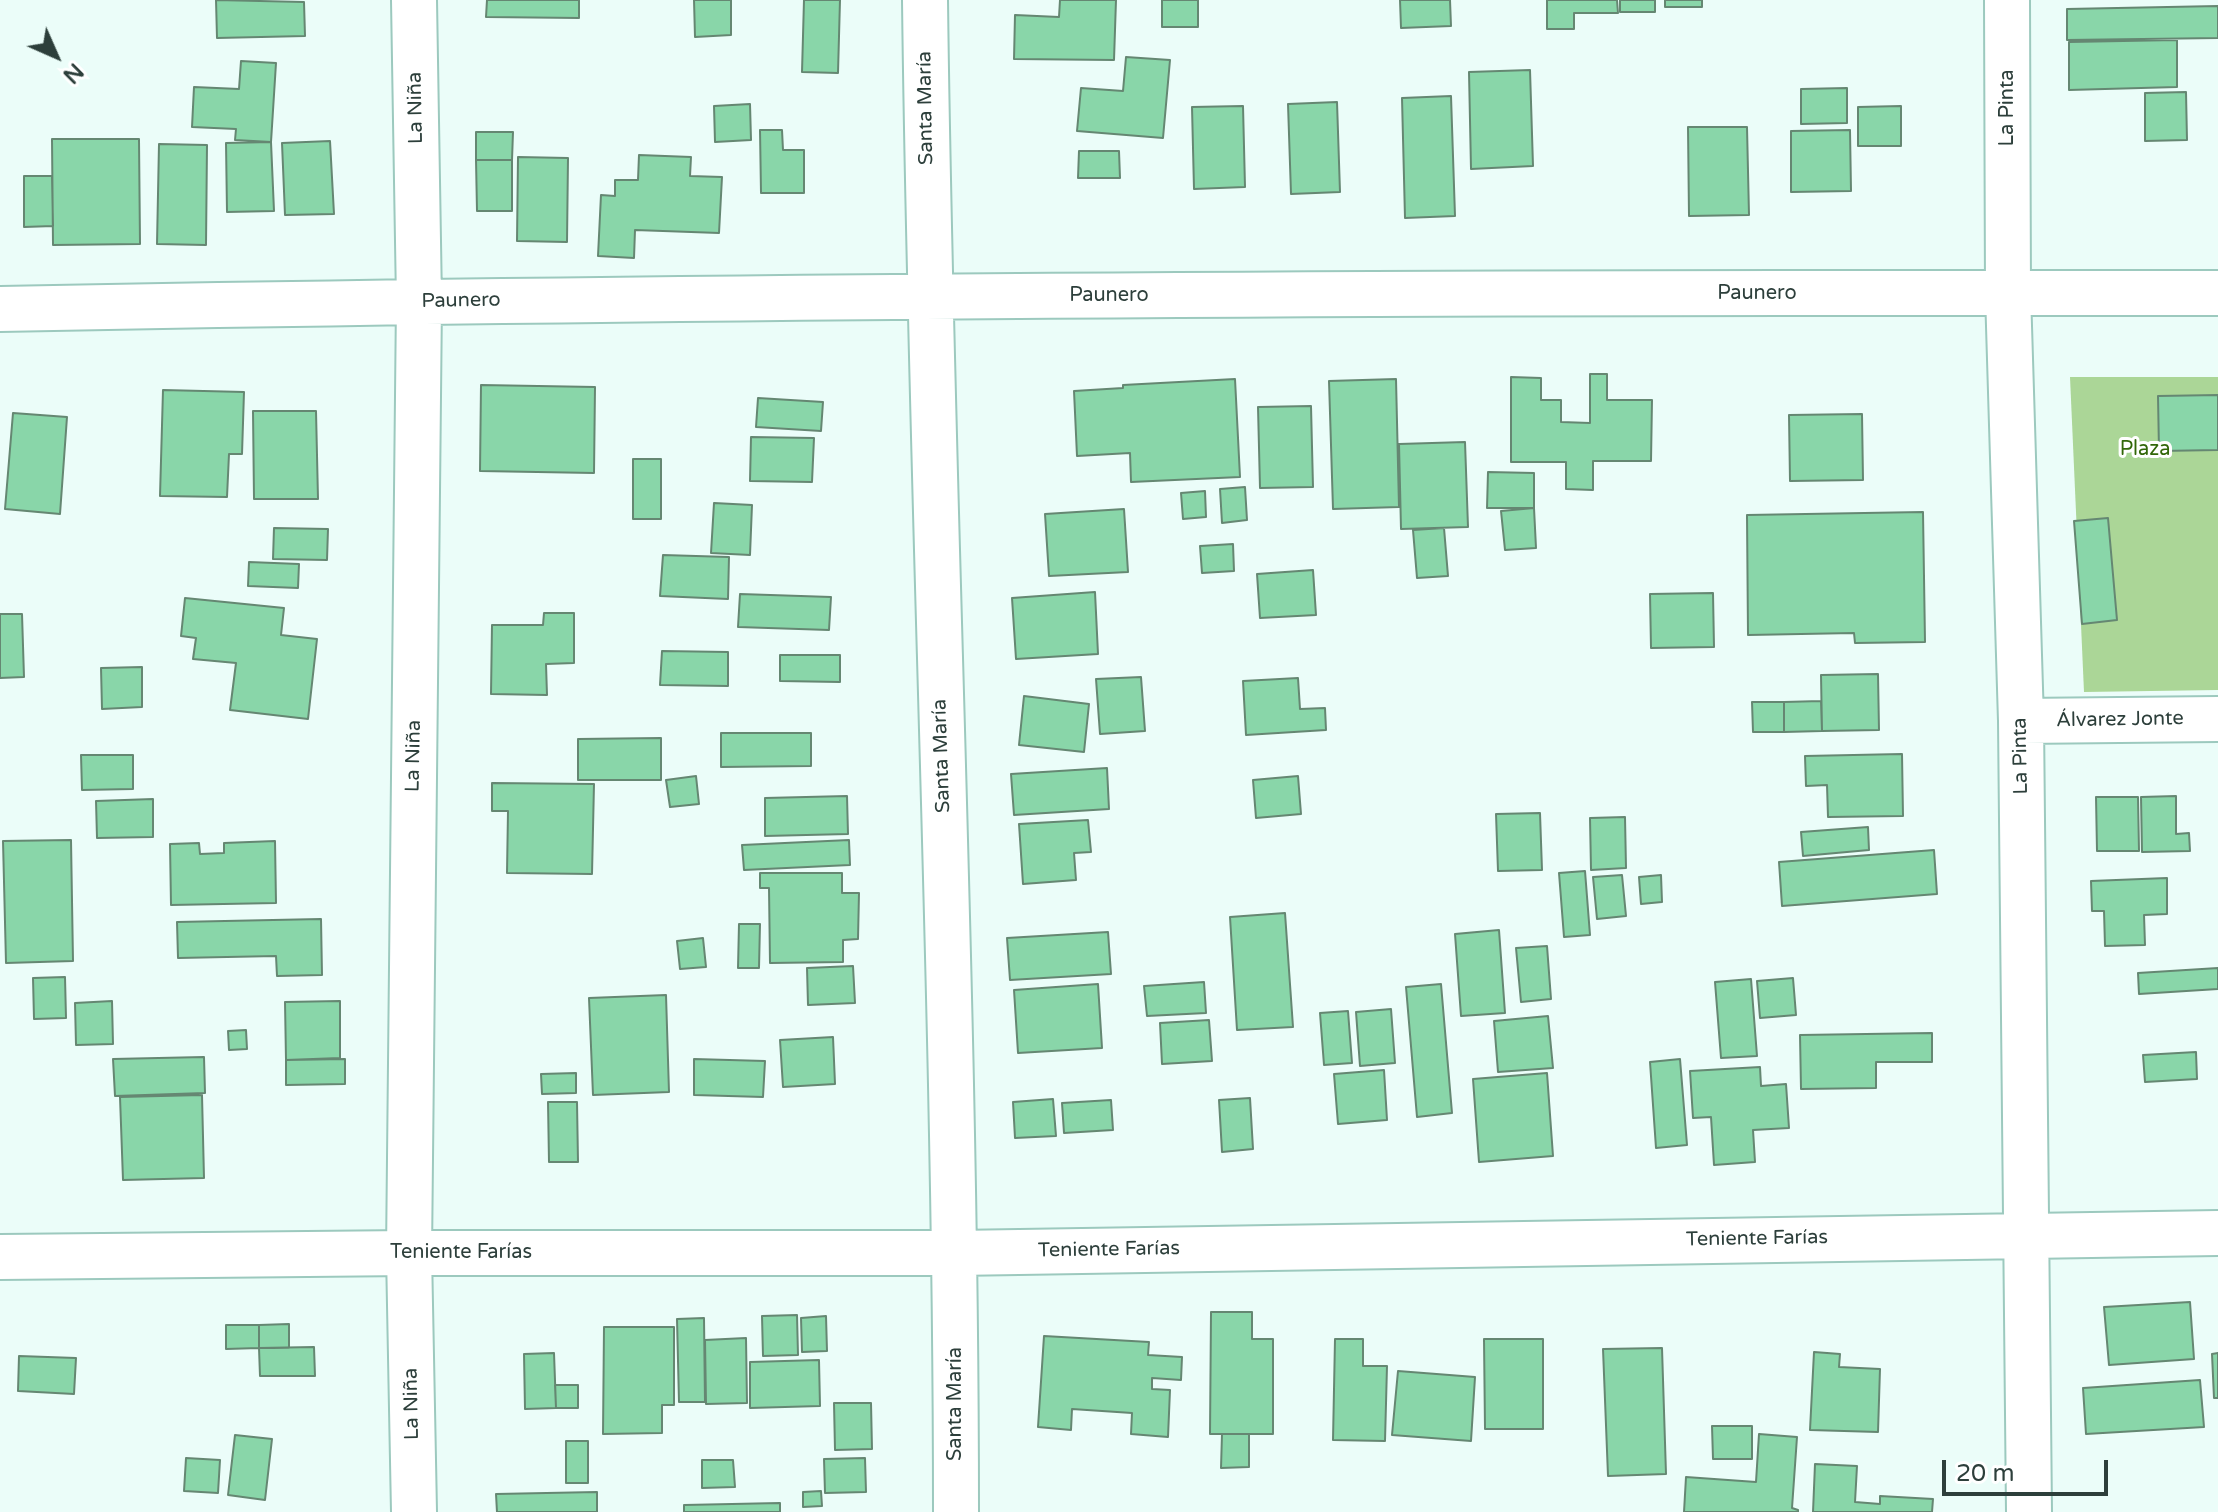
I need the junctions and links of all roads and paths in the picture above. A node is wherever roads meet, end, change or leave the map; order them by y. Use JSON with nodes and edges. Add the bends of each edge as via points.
{"nodes":[{"id":1,"x":414,"y":0,"type":"edge"},
{"id":2,"x":925,"y":0,"type":"edge"},
{"id":3,"x":2007,"y":0,"type":"edge"},
{"id":4,"x":2008,"y":293,"type":"junction"},
{"id":5,"x":2218,"y":293,"type":"edge"},
{"id":6,"x":929,"y":297,"type":"junction"},
{"id":7,"x":419,"y":301,"type":"junction"},
{"id":8,"x":0,"y":309,"type":"edge"},
{"id":9,"x":2218,"y":719,"type":"edge"},
{"id":10,"x":2021,"y":721,"type":"junction"},
{"id":11,"x":2218,"y":1233,"type":"edge"},
{"id":12,"x":2026,"y":1234,"type":"junction"},
{"id":13,"x":409,"y":1253,"type":"junction"},
{"id":14,"x":956,"y":1253,"type":"junction"},
{"id":15,"x":0,"y":1257,"type":"edge"},
{"id":16,"x":414,"y":1512,"type":"edge"},
{"id":17,"x":956,"y":1512,"type":"edge"},
{"id":18,"x":2029,"y":1512,"type":"edge"}],
"edges":[{"from":1,"to":7,"type":"street","name":"La Niña"},
{"from":2,"to":6,"type":"street","name":"Santa María"},
{"from":3,"to":4,"type":"street","name":"La Pinta"},
{"from":4,"to":5,"type":"street","name":"Paunero"},
{"from":4,"to":6,"type":"street","name":"Paunero"},
{"from":4,"to":10,"type":"street","name":"La Pinta"},
{"from":6,"to":7,"type":"street","name":"Paunero"},
{"from":6,"to":14,"type":"street","name":"Santa María"},
{"from":7,"to":8,"type":"street","name":"Paunero"},
{"from":7,"to":13,"type":"street","name":"La Niña"},
{"from":9,"to":10,"type":"street","name":"Álvarez Jonte"},
{"from":10,"to":12,"type":"street","name":"La Pinta"},
{"from":11,"to":12,"type":"street","name":"Teniente Farías"},
{"from":12,"to":14,"type":"street","name":"Teniente Farías"},
{"from":12,"to":18,"type":"street","name":"La Pinta"},
{"from":13,"to":14,"type":"street","name":"Teniente Farías"},
{"from":13,"to":15,"type":"street","name":"Teniente Farías"},
{"from":13,"to":16,"type":"street","name":"La Niña"},
{"from":14,"to":17,"type":"street","name":"Santa María"}]}
